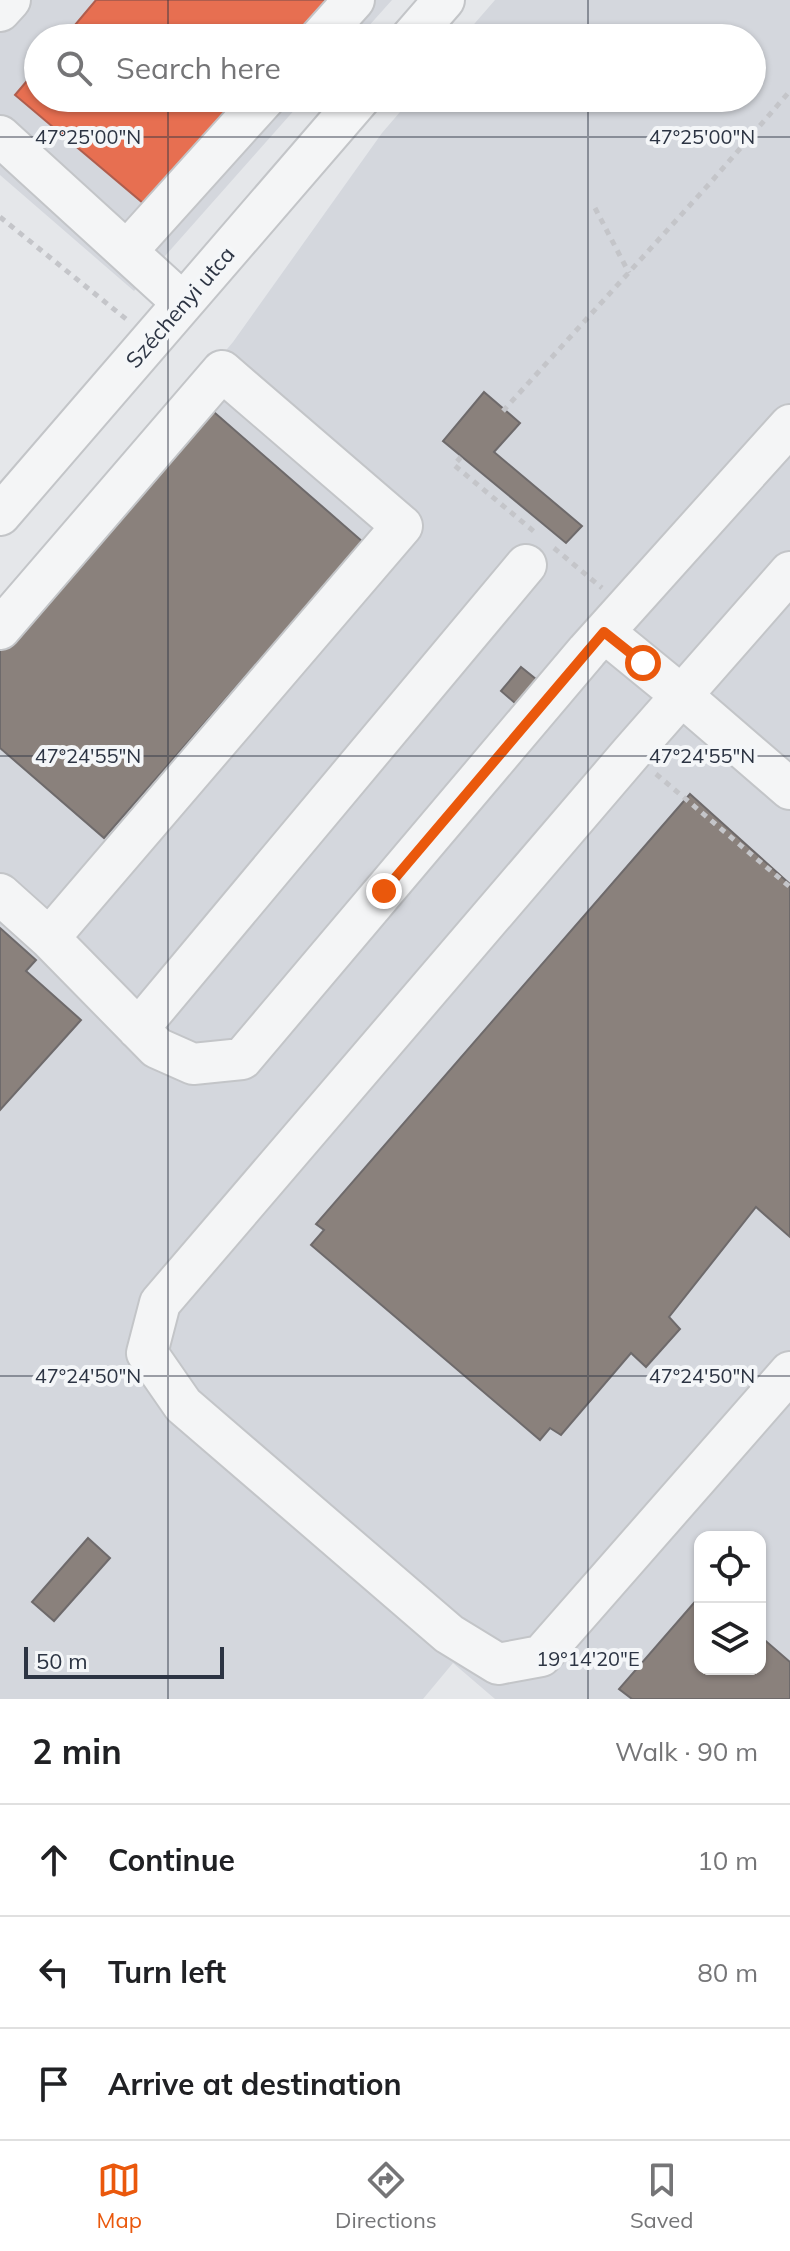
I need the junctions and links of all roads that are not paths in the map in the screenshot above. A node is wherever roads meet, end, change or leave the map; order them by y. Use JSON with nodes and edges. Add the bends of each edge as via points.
{"nodes":[{"id":1,"x":10,"y":0,"type":"edge"},
{"id":2,"x":354,"y":0,"type":"edge"},
{"id":3,"x":444,"y":0,"type":"edge"},
{"id":4,"x":0,"y":11,"type":"edge"},
{"id":5,"x":333,"y":24,"type":"edge"},
{"id":6,"x":423,"y":24,"type":"edge"},
{"id":7,"x":252,"y":112,"type":"edge"},
{"id":8,"x":348,"y":112,"type":"edge"},
{"id":9,"x":0,"y":136,"type":"edge"},
{"id":10,"x":127,"y":251,"type":"junction"},
{"id":11,"x":183,"y":303,"type":"junction"},
{"id":12,"x":790,"y":425,"type":"edge"},
{"id":13,"x":0,"y":515,"type":"edge"},
{"id":14,"x":526,"y":565,"type":"dead end"},
{"id":15,"x":790,"y":572,"type":"edge"},
{"id":16,"x":0,"y":629,"type":"edge"},
{"id":17,"x":604,"y":632,"type":"junction"},
{"id":18,"x":681,"y":695,"type":"junction"},
{"id":19,"x":790,"y":789,"type":"edge"},
{"id":20,"x":0,"y":894,"type":"edge"},
{"id":21,"x":49,"y":938,"type":"junction"},
{"id":22,"x":138,"y":1029,"type":"junction"},
{"id":23,"x":790,"y":1372,"type":"edge"}],
"edges":[{"from":1,"to":4,"type":"street"},
{"from":2,"to":5,"type":"street"},
{"from":3,"to":6,"type":"street"},
{"from":7,"to":10,"type":"street"},
{"from":8,"to":11,"type":"street","name":"Széchenyi utca"},
{"from":9,"to":10,"type":"street"},
{"from":10,"to":11,"type":"street"},
{"from":11,"to":13,"type":"street","name":"Széchenyi utca"},
{"from":12,"to":17,"type":"street"},
{"from":14,"to":22,"type":"street"},
{"from":15,"to":18,"type":"street"},
{"from":16,"to":21,"type":"street","via":[[222,371],[402,526]]},
{"from":17,"to":18,"type":"street"},
{"from":17,"to":22,"type":"street","via":[[242,1059],[193,1064],[157,1048]]},
{"from":18,"to":19,"type":"street"},
{"from":18,"to":23,"type":"street","via":[[160,1303],[147,1353],[183,1405],[449,1634],[498,1664],[541,1656]]},
{"from":20,"to":21,"type":"street"},
{"from":21,"to":22,"type":"street"}]}
